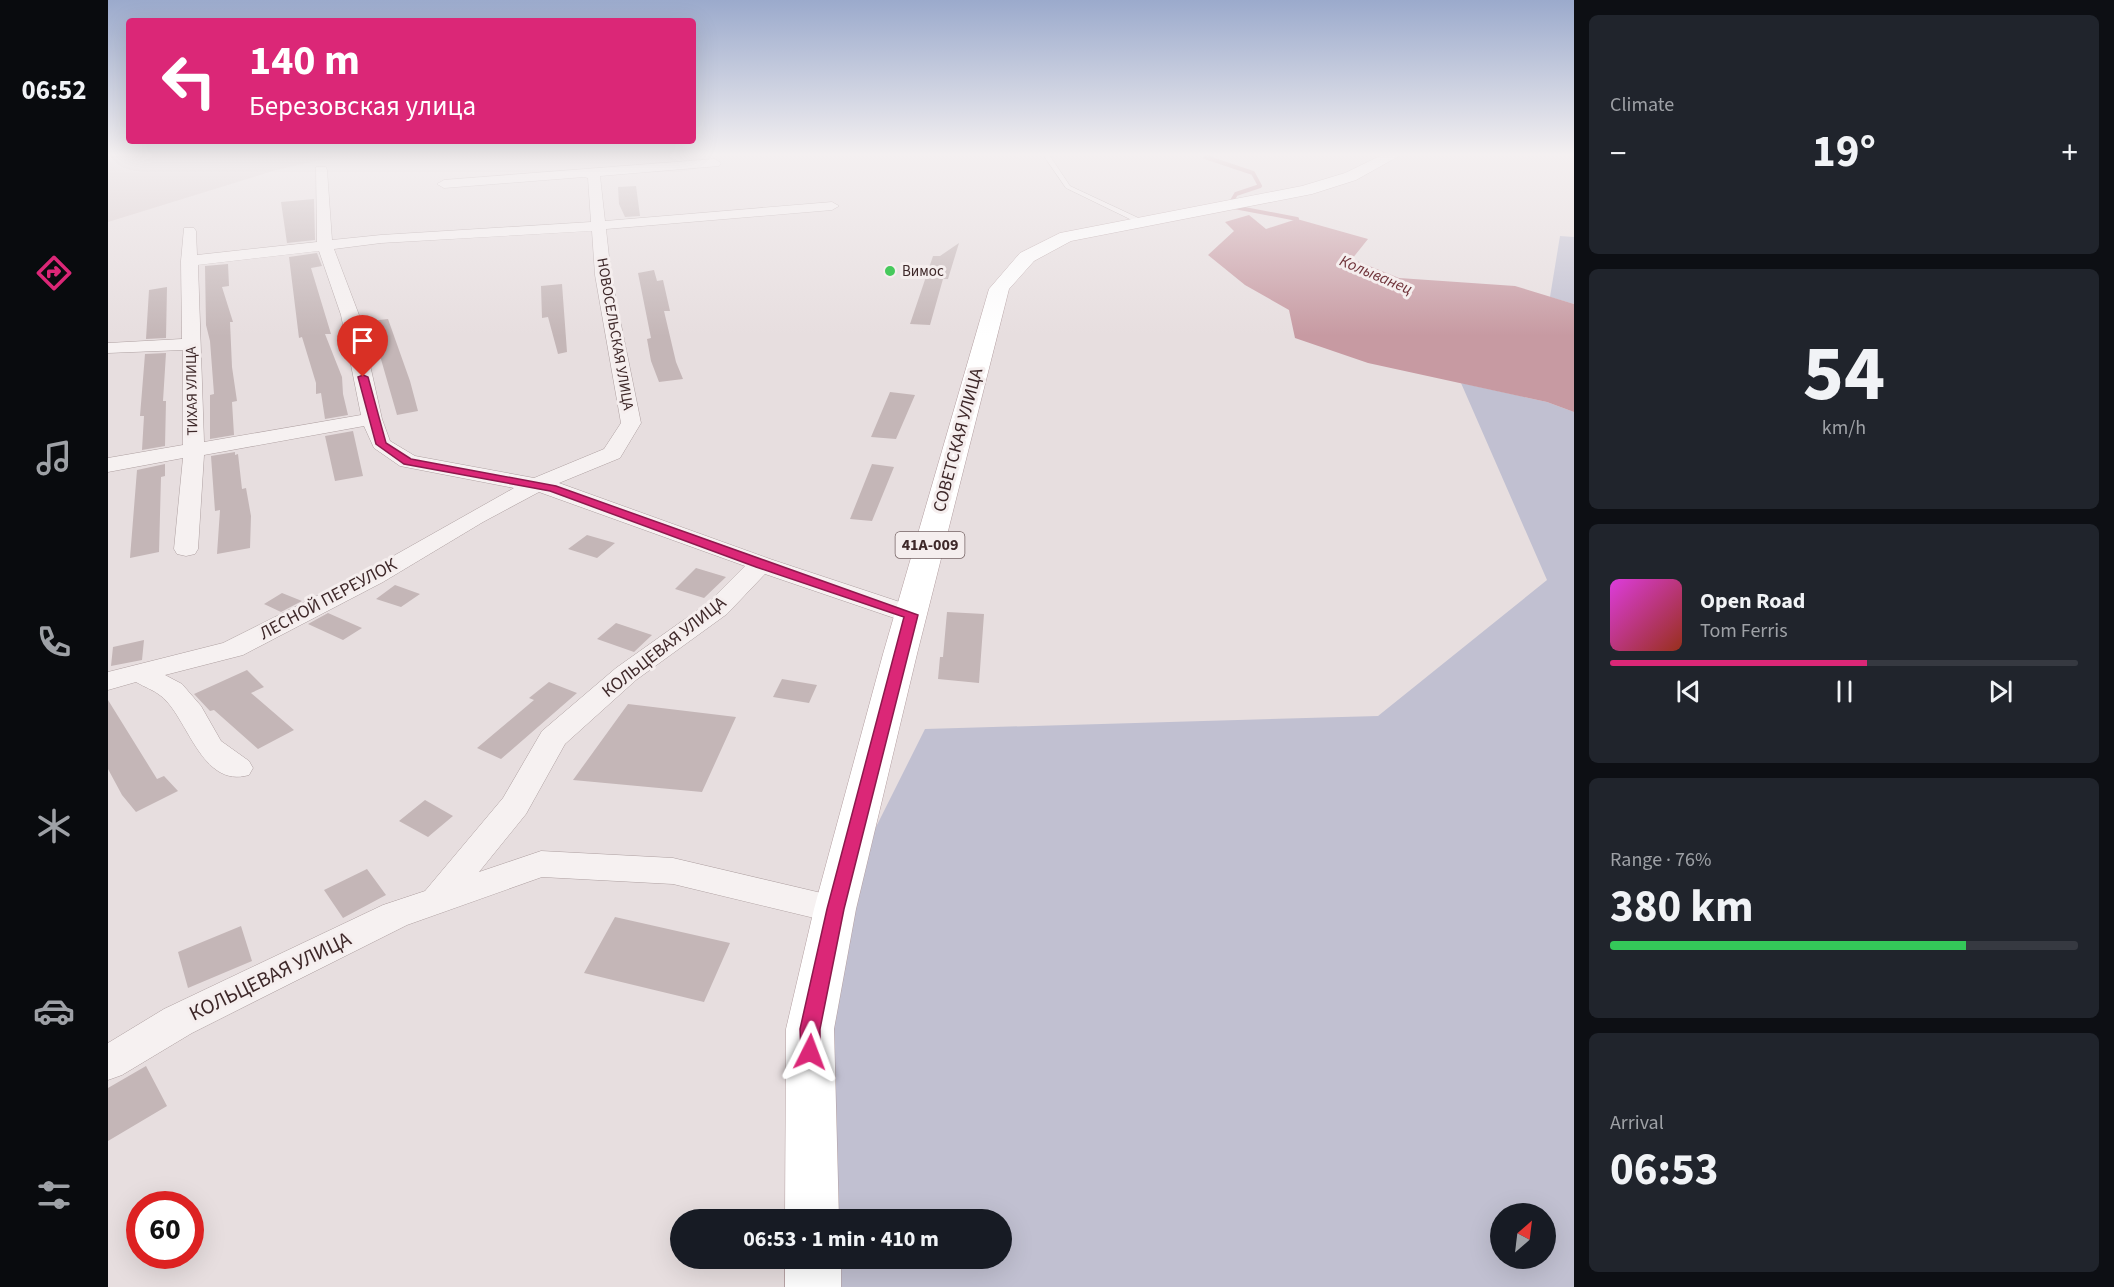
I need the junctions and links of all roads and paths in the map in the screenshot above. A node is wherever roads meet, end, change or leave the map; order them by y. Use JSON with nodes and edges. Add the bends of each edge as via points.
{"nodes":[{"id":1,"x":323,"y":216,"type":"edge"},
{"id":2,"x":596,"y":216,"type":"edge"},
{"id":3,"x":699,"y":216,"type":"edge"},
{"id":4,"x":1130,"y":216,"type":"edge"},
{"id":5,"x":1175,"y":216,"type":"edge"},
{"id":6,"x":1143,"y":222,"type":"junction"},
{"id":7,"x":597,"y":226,"type":"junction"},
{"id":8,"x":189,"y":231,"type":"dead end"},
{"id":9,"x":325,"y":245,"type":"junction"},
{"id":10,"x":189,"y":261,"type":"junction"},
{"id":11,"x":191,"y":344,"type":"junction"},
{"id":12,"x":108,"y":348,"type":"edge"},
{"id":13,"x":372,"y":419,"type":"junction"},
{"id":14,"x":194,"y":451,"type":"junction"},
{"id":15,"x":108,"y":465,"type":"edge"},
{"id":16,"x":536,"y":485,"type":"junction"},
{"id":17,"x":186,"y":549,"type":"dead end"},
{"id":18,"x":761,"y":564,"type":"junction"},
{"id":19,"x":912,"y":615,"type":"junction"},
{"id":20,"x":140,"y":673,"type":"junction"},
{"id":21,"x":108,"y":681,"type":"edge"},
{"id":22,"x":238,"y":768,"type":"dead end"},
{"id":23,"x":438,"y":900,"type":"junction"},
{"id":24,"x":835,"y":909,"type":"junction"},
{"id":25,"x":108,"y":1063,"type":"edge"},
{"id":26,"x":812,"y":1209,"type":"edge"},
{"id":27,"x":813,"y":1269,"type":"edge"},
{"id":28,"x":813,"y":1287,"type":"edge"}],
"edges":[{"from":1,"to":9,"type":"street"},
{"from":2,"to":7,"type":"street","name":"НОВОСЕЛЬСКАЯ УЛИЦА"},
{"from":3,"to":7,"type":"street"},
{"from":4,"to":6,"type":"lane"},
{"from":5,"to":6,"type":"main road","name":"СОВЕТСКАЯ УЛИЦА","number":"41А-009"},
{"from":6,"to":19,"type":"main road","name":"СОВЕТСКАЯ УЛИЦА","number":"41А-009","via":[[1066,237],[1038,248],[1017,263],[999,289]]},
{"from":7,"to":9,"type":"street","via":[[436,234]]},
{"from":7,"to":16,"type":"street","name":"НОВОСЕЛЬСКАЯ УЛИЦА","via":[[632,423],[612,453]]},
{"from":8,"to":10,"type":"street","name":"ТИХАЯ УЛИЦА"},
{"from":9,"to":10,"type":"street"},
{"from":9,"to":13,"type":"street","via":[[350,315]]},
{"from":10,"to":11,"type":"street","name":"ТИХАЯ УЛИЦА"},
{"from":11,"to":12,"type":"street"},
{"from":11,"to":14,"type":"street","name":"ТИХАЯ УЛИЦА"},
{"from":13,"to":14,"type":"street"},
{"from":13,"to":16,"type":"street","via":[[381,444],[408,461]]},
{"from":14,"to":15,"type":"street"},
{"from":14,"to":17,"type":"street","name":"ТИХАЯ УЛИЦА"},
{"from":16,"to":18,"type":"street"},
{"from":16,"to":20,"type":"street","name":"ЛЕСНОЙ ПЕРЕУЛОК","via":[[374,577],[232,649]]},
{"from":18,"to":19,"type":"street"},
{"from":18,"to":23,"type":"street","name":"КОЛЬЦЕВАЯ УЛИЦА","via":[[718,608],[626,674],[553,738],[515,806]]},
{"from":19,"to":24,"type":"main road","name":"СОВЕТСКАЯ УЛИЦА","number":"41А-009"},
{"from":20,"to":21,"type":"street","name":"ЛЕСНОЙ ПЕРЕУЛОК"},
{"from":20,"to":22,"type":"street","via":[[172,690],[191,713],[210,748]]},
{"from":23,"to":24,"type":"street","name":"КОЛЬЦЕВАЯ УЛИЦА","via":[[541,864],[673,872]]},
{"from":23,"to":25,"type":"street","name":"КОЛЬЦЕВАЯ УЛИЦА","via":[[394,915],[178,1021]]},
{"from":24,"to":26,"type":"main road","name":"СОВЕТСКАЯ УЛИЦА","number":"41А-009","via":[[810,1029]]},
{"from":27,"to":28,"type":"main road"}]}
